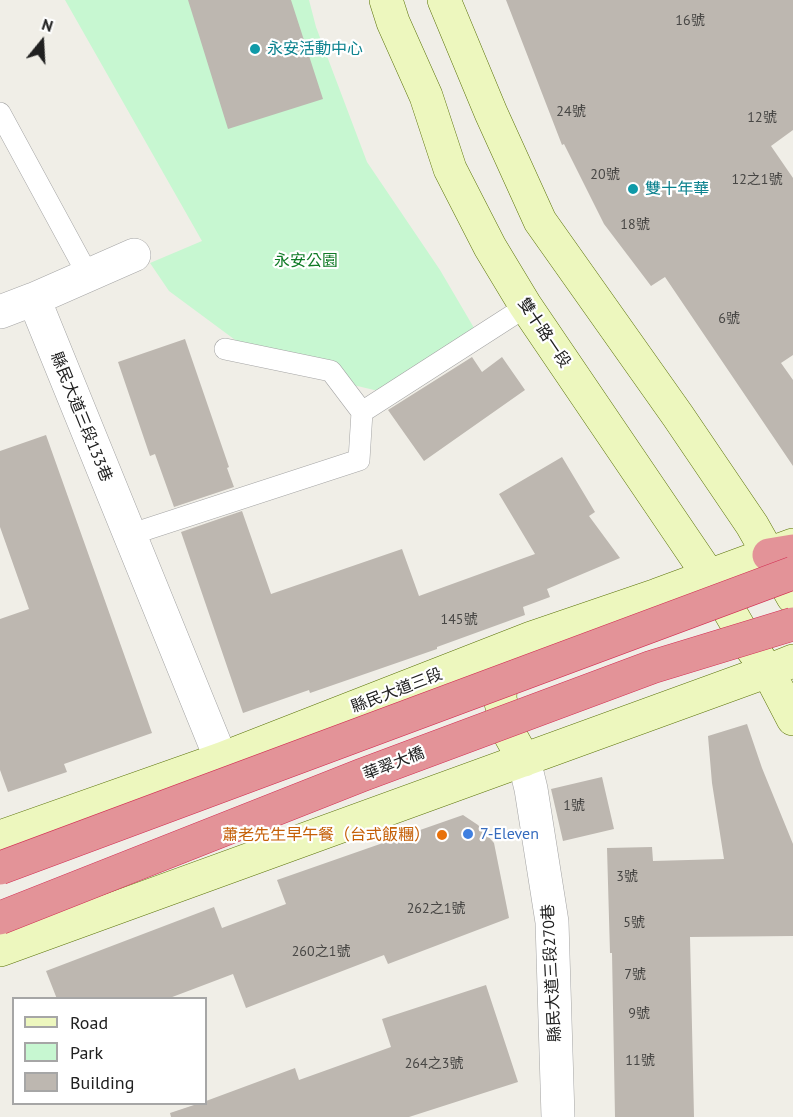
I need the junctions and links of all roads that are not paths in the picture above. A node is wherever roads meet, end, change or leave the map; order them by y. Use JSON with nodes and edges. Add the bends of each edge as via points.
{"nodes":[{"id":1,"x":386,"y":0,"type":"edge"},
{"id":2,"x":444,"y":0,"type":"edge"},
{"id":3,"x":0,"y":113,"type":"edge"},
{"id":4,"x":134,"y":255,"type":"dead end"},
{"id":5,"x":88,"y":275,"type":"junction"},
{"id":6,"x":34,"y":299,"type":"junction"},
{"id":7,"x":525,"y":306,"type":"junction"},
{"id":8,"x":0,"y":312,"type":"edge"},
{"id":9,"x":225,"y":349,"type":"dead end"},
{"id":10,"x":362,"y":412,"type":"junction"},
{"id":11,"x":129,"y":535,"type":"junction"},
{"id":12,"x":787,"y":556,"type":"edge"},
{"id":13,"x":709,"y":576,"type":"junction"},
{"id":14,"x":793,"y":597,"type":"edge"},
{"id":15,"x":793,"y":624,"type":"edge"},
{"id":16,"x":531,"y":638,"type":"junction"},
{"id":17,"x":780,"y":666,"type":"edge"},
{"id":18,"x":793,"y":719,"type":"edge"},
{"id":19,"x":221,"y":759,"type":"junction"},
{"id":20,"x":524,"y":760,"type":"junction"},
{"id":21,"x":0,"y":836,"type":"edge"},
{"id":22,"x":0,"y":868,"type":"edge"},
{"id":23,"x":0,"y":918,"type":"edge"},
{"id":24,"x":0,"y":950,"type":"edge"},
{"id":25,"x":558,"y":1117,"type":"edge"}],
"edges":[{"from":1,"to":7,"type":"street","name":"雙十路一段","via":[[426,96],[450,169]]},
{"from":2,"to":12,"type":"street","via":[[540,221],[752,525]]},
{"from":3,"to":5,"type":"lane"},
{"from":4,"to":5,"type":"street"},
{"from":5,"to":6,"type":"street"},
{"from":6,"to":8,"type":"street"},
{"from":6,"to":11,"type":"street","name":"縣民大道三段133巷"},
{"from":7,"to":10,"type":"lane"},
{"from":7,"to":13,"type":"street","name":"雙十路一段"},
{"from":9,"to":10,"type":"lane","via":[[331,371]]},
{"from":10,"to":11,"type":"lane","via":[[359,460]]},
{"from":11,"to":19,"type":"street","name":"縣民大道三段133巷"},
{"from":12,"to":13,"type":"street","name":"縣民大道三段"},
{"from":12,"to":14,"type":"street"},
{"from":12,"to":22,"type":"highway","bridge":true},
{"from":13,"to":16,"type":"street","name":"縣民大道三段"},
{"from":13,"to":17,"type":"street","name":"雙十路一段","via":[[748,643]]},
{"from":15,"to":23,"type":"highway","name":"華翠大橋","bridge":true,"via":[[652,667]]},
{"from":16,"to":19,"type":"street","name":"縣民大道三段"},
{"from":16,"to":20,"type":"street","via":[[501,668],[500,699],[509,733]]},
{"from":17,"to":18,"type":"street","name":"雙十路一段"},
{"from":17,"to":20,"type":"street"},
{"from":19,"to":21,"type":"street","name":"縣民大道三段"},
{"from":20,"to":24,"type":"street"},
{"from":20,"to":25,"type":"street","name":"縣民大道三段270巷","via":[[552,922]]}]}
